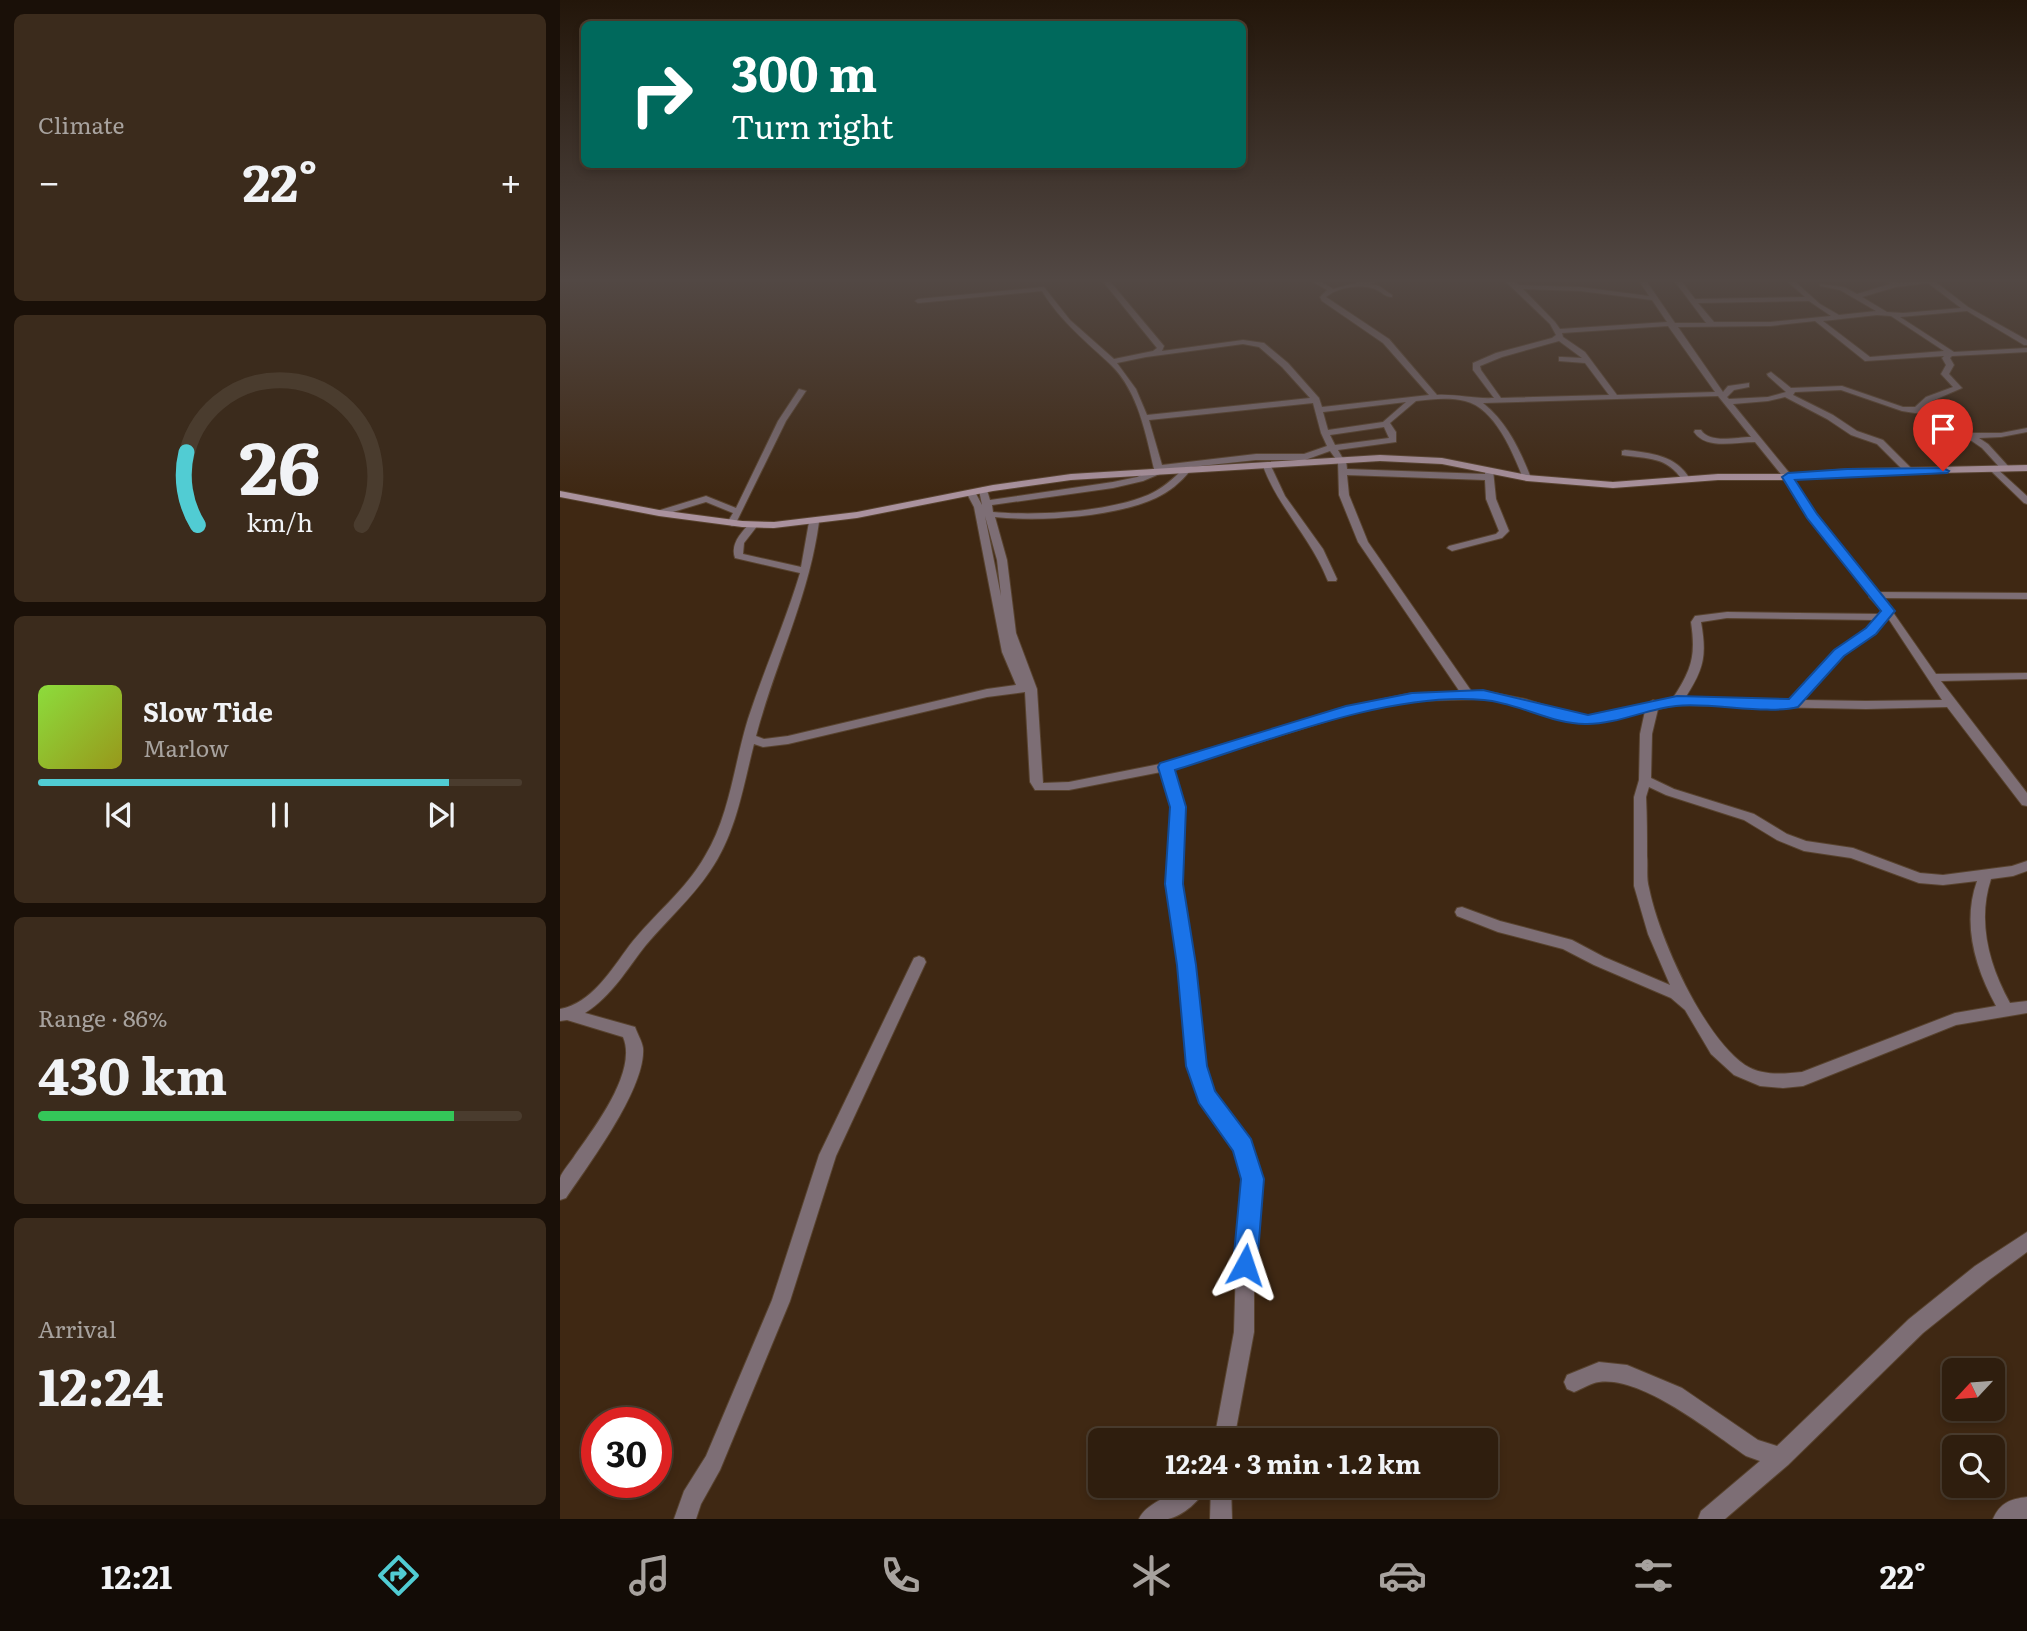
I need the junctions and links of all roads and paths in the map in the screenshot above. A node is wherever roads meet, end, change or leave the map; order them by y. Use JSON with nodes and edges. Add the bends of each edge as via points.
{"nodes":[{"id":1,"x":1100,"y":350,"type":"edge"},
{"id":2,"x":1141,"y":350,"type":"edge"},
{"id":3,"x":1160,"y":350,"type":"edge"},
{"id":4,"x":1189,"y":350,"type":"edge"},
{"id":5,"x":1267,"y":350,"type":"edge"},
{"id":6,"x":1396,"y":350,"type":"edge"},
{"id":7,"x":1513,"y":350,"type":"edge"},
{"id":8,"x":1577,"y":350,"type":"edge"},
{"id":9,"x":1689,"y":350,"type":"edge"},
{"id":10,"x":1856,"y":350,"type":"edge"},
{"id":11,"x":1945,"y":350,"type":"edge"},
{"id":12,"x":2027,"y":350,"type":"edge"},
{"id":13,"x":1951,"y":354,"type":"junction"},
{"id":14,"x":1147,"y":355,"type":"junction"},
{"id":15,"x":1129,"y":359,"type":"junction"},
{"id":16,"x":1562,"y":359,"type":"dead end"},
{"id":17,"x":1587,"y":361,"type":"junction"},
{"id":18,"x":1111,"y":362,"type":"junction"},
{"id":19,"x":1771,"y":374,"type":"dead end"},
{"id":20,"x":1746,"y":385,"type":"dead end"},
{"id":21,"x":802,"y":391,"type":"dead end"},
{"id":22,"x":1788,"y":392,"type":"junction"},
{"id":23,"x":1615,"y":397,"type":"junction"},
{"id":24,"x":1436,"y":398,"type":"junction"},
{"id":25,"x":1724,"y":398,"type":"junction"},
{"id":26,"x":1316,"y":400,"type":"junction"},
{"id":27,"x":1413,"y":400,"type":"junction"},
{"id":28,"x":1499,"y":400,"type":"junction"},
{"id":29,"x":1474,"y":401,"type":"junction"},
{"id":30,"x":1319,"y":410,"type":"junction"},
{"id":31,"x":1915,"y":411,"type":"junction"},
{"id":32,"x":1146,"y":418,"type":"junction"},
{"id":33,"x":1386,"y":424,"type":"junction"},
{"id":34,"x":2027,"y":430,"type":"edge"},
{"id":35,"x":1698,"y":432,"type":"dead end"},
{"id":36,"x":1325,"y":433,"type":"junction"},
{"id":37,"x":1971,"y":436,"type":"junction"},
{"id":38,"x":1755,"y":439,"type":"junction"},
{"id":39,"x":1332,"y":447,"type":"junction"},
{"id":40,"x":1625,"y":453,"type":"dead end"},
{"id":41,"x":1341,"y":460,"type":"junction"},
{"id":42,"x":1267,"y":466,"type":"junction"},
{"id":43,"x":2027,"y":468,"type":"edge"},
{"id":44,"x":2000,"y":469,"type":"junction"},
{"id":45,"x":1157,"y":470,"type":"junction"},
{"id":46,"x":1186,"y":471,"type":"junction"},
{"id":47,"x":1909,"y":471,"type":"junction"},
{"id":48,"x":1344,"y":472,"type":"junction"},
{"id":49,"x":1488,"y":474,"type":"junction"},
{"id":50,"x":1788,"y":477,"type":"junction"},
{"id":51,"x":1527,"y":478,"type":"junction"},
{"id":52,"x":1686,"y":479,"type":"junction"},
{"id":53,"x":977,"y":491,"type":"junction"},
{"id":54,"x":560,"y":494,"type":"edge"},
{"id":55,"x":2027,"y":500,"type":"edge"},
{"id":56,"x":989,"y":508,"type":"junction"},
{"id":57,"x":660,"y":513,"type":"junction"},
{"id":58,"x":735,"y":518,"type":"junction"},
{"id":59,"x":814,"y":522,"type":"junction"},
{"id":60,"x":753,"y":525,"type":"junction"},
{"id":61,"x":1452,"y":548,"type":"dead end"},
{"id":62,"x":805,"y":571,"type":"junction"},
{"id":63,"x":1332,"y":579,"type":"dead end"},
{"id":64,"x":1873,"y":595,"type":"junction"},
{"id":65,"x":2027,"y":596,"type":"edge"},
{"id":66,"x":1886,"y":614,"type":"junction"},
{"id":67,"x":2027,"y":676,"type":"edge"},
{"id":68,"x":1933,"y":678,"type":"junction"},
{"id":69,"x":1027,"y":689,"type":"junction"},
{"id":70,"x":1468,"y":695,"type":"junction"},
{"id":71,"x":1677,"y":701,"type":"junction"},
{"id":72,"x":1951,"y":703,"type":"junction"},
{"id":73,"x":1653,"y":704,"type":"junction"},
{"id":74,"x":1793,"y":704,"type":"junction"},
{"id":75,"x":749,"y":738,"type":"junction"},
{"id":76,"x":1166,"y":767,"type":"junction"},
{"id":77,"x":1645,"y":780,"type":"junction"},
{"id":78,"x":2024,"y":796,"type":"edge"},
{"id":79,"x":2027,"y":866,"type":"edge"},
{"id":80,"x":1986,"y":874,"type":"junction"},
{"id":81,"x":1462,"y":912,"type":"dead end"},
{"id":82,"x":919,"y":962,"type":"dead end"},
{"id":83,"x":1684,"y":999,"type":"junction"},
{"id":84,"x":2027,"y":1007,"type":"edge"},
{"id":85,"x":2006,"y":1010,"type":"junction"},
{"id":86,"x":564,"y":1015,"type":"edge"},
{"id":87,"x":560,"y":1192,"type":"edge"},
{"id":88,"x":2027,"y":1241,"type":"edge"},
{"id":89,"x":1574,"y":1382,"type":"dead end"},
{"id":90,"x":1226,"y":1428,"type":"edge"},
{"id":91,"x":1780,"y":1458,"type":"junction"},
{"id":92,"x":1184,"y":1498,"type":"edge"},
{"id":93,"x":1222,"y":1498,"type":"edge"},
{"id":94,"x":2027,"y":1508,"type":"edge"},
{"id":95,"x":685,"y":1519,"type":"edge"},
{"id":96,"x":1150,"y":1519,"type":"edge"},
{"id":97,"x":1221,"y":1519,"type":"edge"},
{"id":98,"x":1709,"y":1519,"type":"edge"},
{"id":99,"x":2004,"y":1519,"type":"edge"}],
"edges":[{"from":1,"to":18,"type":"street"},
{"from":2,"to":15,"type":"street"},
{"from":3,"to":14,"type":"street"},
{"from":4,"to":14,"type":"street"},
{"from":5,"to":26,"type":"street"},
{"from":6,"to":24,"type":"street"},
{"from":7,"to":28,"type":"street","via":[[1476,366]]},
{"from":8,"to":17,"type":"street"},
{"from":9,"to":25,"type":"street"},
{"from":10,"to":13,"type":"street","via":[[1868,359]]},
{"from":11,"to":13,"type":"street"},
{"from":12,"to":13,"type":"street"},
{"from":13,"to":31,"type":"street","via":[[1946,358],[1950,365],[1945,373],[1958,388],[1929,399]]},
{"from":14,"to":15,"type":"street"},
{"from":15,"to":18,"type":"street"},
{"from":16,"to":17,"type":"street"},
{"from":17,"to":23,"type":"street"},
{"from":18,"to":32,"type":"street","via":[[1134,391]]},
{"from":19,"to":22,"type":"street"},
{"from":20,"to":25,"type":"street","via":[[1731,388]]},
{"from":21,"to":58,"type":"street","via":[[787,409]]},
{"from":22,"to":25,"type":"street"},
{"from":22,"to":31,"type":"street","via":[[1842,388]]},
{"from":22,"to":47,"type":"street","via":[[1854,433],[1880,442]]},
{"from":23,"to":25,"type":"street"},
{"from":23,"to":28,"type":"street"},
{"from":24,"to":27,"type":"street"},
{"from":24,"to":29,"type":"street"},
{"from":25,"to":38,"type":"street"},
{"from":26,"to":30,"type":"street"},
{"from":26,"to":32,"type":"street"},
{"from":27,"to":30,"type":"street"},
{"from":27,"to":33,"type":"street"},
{"from":28,"to":29,"type":"street"},
{"from":29,"to":51,"type":"street","via":[[1510,438]]},
{"from":30,"to":36,"type":"street"},
{"from":31,"to":37,"type":"street","via":[[1944,410]]},
{"from":32,"to":45,"type":"street"},
{"from":33,"to":36,"type":"street"},
{"from":33,"to":39,"type":"street","via":[[1394,437],[1391,441]]},
{"from":34,"to":37,"type":"street"},
{"from":35,"to":38,"type":"street","via":[[1711,441]]},
{"from":36,"to":39,"type":"street"},
{"from":37,"to":44,"type":"street","via":[[1985,446]]},
{"from":38,"to":50,"type":"street"},
{"from":39,"to":41,"type":"street"},
{"from":39,"to":45,"type":"street","via":[[1305,457],[1256,457]]},
{"from":40,"to":52,"type":"street","via":[[1671,462]]},
{"from":41,"to":42,"type":"street"},
{"from":41,"to":48,"type":"street"},
{"from":41,"to":49,"type":"street","via":[[1419,459]]},
{"from":42,"to":46,"type":"street"},
{"from":42,"to":63,"type":"street","via":[[1275,490],[1309,532]]},
{"from":43,"to":44,"type":"street"},
{"from":44,"to":47,"type":"street"},
{"from":44,"to":55,"type":"street"},
{"from":45,"to":46,"type":"street"},
{"from":45,"to":53,"type":"street"},
{"from":45,"to":56,"type":"street","via":[[1113,485]]},
{"from":46,"to":56,"type":"street","via":[[1164,490],[1131,503],[1041,516],[1012,517]]},
{"from":47,"to":50,"type":"street"},
{"from":48,"to":49,"type":"street"},
{"from":48,"to":70,"type":"street","via":[[1343,495],[1363,542]]},
{"from":49,"to":51,"type":"street"},
{"from":49,"to":61,"type":"street","via":[[1491,499],[1504,531]]},
{"from":50,"to":52,"type":"street"},
{"from":50,"to":64,"type":"street"},
{"from":51,"to":52,"type":"street","via":[[1613,485]]},
{"from":53,"to":56,"type":"street"},
{"from":53,"to":59,"type":"street"},
{"from":53,"to":69,"type":"street","via":[[1007,652]]},
{"from":54,"to":57,"type":"street"},
{"from":56,"to":69,"type":"street"},
{"from":57,"to":58,"type":"street"},
{"from":57,"to":58,"type":"street","via":[[706,499]]},
{"from":58,"to":60,"type":"street"},
{"from":59,"to":60,"type":"street"},
{"from":59,"to":62,"type":"street"},
{"from":60,"to":62,"type":"street","via":[[740,542],[738,556]]},
{"from":62,"to":75,"type":"street"},
{"from":64,"to":65,"type":"street"},
{"from":64,"to":66,"type":"street"},
{"from":66,"to":68,"type":"street"},
{"from":66,"to":71,"type":"street","via":[[1699,618],[1700,662]]},
{"from":66,"to":74,"type":"street","via":[[1871,631],[1839,653]]},
{"from":67,"to":68,"type":"street"},
{"from":68,"to":72,"type":"street"},
{"from":69,"to":75,"type":"street","via":[[964,698],[788,740],[763,743]]},
{"from":69,"to":76,"type":"street","via":[[1039,787],[1069,786]]},
{"from":70,"to":73,"type":"street","via":[[1503,697],[1588,720]]},
{"from":70,"to":76,"type":"street","via":[[1412,697],[1351,710]]},
{"from":71,"to":73,"type":"street"},
{"from":71,"to":74,"type":"street"},
{"from":72,"to":74,"type":"street"},
{"from":72,"to":78,"type":"street"},
{"from":73,"to":77,"type":"street"},
{"from":75,"to":86,"type":"street","via":[[724,831],[712,857],[613,979],[592,1000]]},
{"from":76,"to":90,"type":"street","via":[[1178,807],[1174,884],[1197,1066],[1206,1096],[1243,1146],[1252,1179],[1244,1332]]},
{"from":77,"to":80,"type":"street","via":[[1749,817],[1804,846],[1853,853],[1919,878],[1933,881]]},
{"from":77,"to":83,"type":"street","via":[[1640,797],[1641,886],[1655,934]]},
{"from":79,"to":80,"type":"street"},
{"from":80,"to":85,"type":"street","via":[[1979,905],[1984,967]]},
{"from":81,"to":83,"type":"street","via":[[1567,944]]},
{"from":82,"to":95,"type":"street","via":[[828,1155],[781,1301]]},
{"from":83,"to":85,"type":"street","via":[[1728,1061],[1760,1079],[1783,1081],[1803,1079],[1955,1019]]},
{"from":84,"to":85,"type":"street"},
{"from":86,"to":87,"type":"street","via":[[629,1032],[637,1048],[622,1096]]},
{"from":88,"to":91,"type":"street","via":[[1916,1326]]},
{"from":89,"to":91,"type":"street","via":[[1599,1372],[1627,1375],[1675,1395],[1729,1435]]},
{"from":91,"to":98,"type":"street"},
{"from":92,"to":96,"type":"street"},
{"from":93,"to":97,"type":"street"},
{"from":94,"to":99,"type":"street","via":[[2013,1509]]}]}
